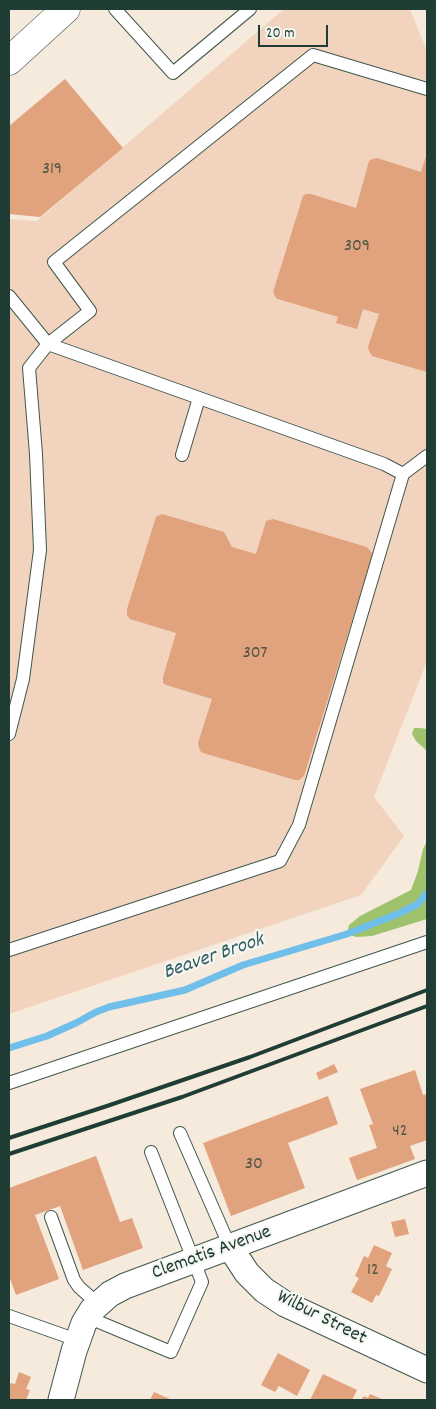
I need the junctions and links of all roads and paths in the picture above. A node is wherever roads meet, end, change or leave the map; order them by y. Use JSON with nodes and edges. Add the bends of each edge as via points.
{"nodes":[{"id":1,"x":66,"y":9,"type":"edge"},
{"id":2,"x":115,"y":9,"type":"edge"},
{"id":3,"x":250,"y":9,"type":"edge"},
{"id":4,"x":9,"y":61,"type":"edge"},
{"id":5,"x":427,"y":89,"type":"edge"},
{"id":6,"x":9,"y":296,"type":"edge"},
{"id":7,"x":48,"y":344,"type":"junction"},
{"id":8,"x":199,"y":398,"type":"junction"},
{"id":9,"x":182,"y":455,"type":"dead end"},
{"id":10,"x":427,"y":456,"type":"edge"},
{"id":11,"x":403,"y":474,"type":"junction"},
{"id":12,"x":9,"y":734,"type":"edge"},
{"id":13,"x":427,"y":942,"type":"edge"},
{"id":14,"x":9,"y":950,"type":"edge"},
{"id":15,"x":9,"y":1083,"type":"edge"},
{"id":16,"x":180,"y":1133,"type":"dead end"},
{"id":17,"x":151,"y":1152,"type":"dead end"},
{"id":18,"x":427,"y":1173,"type":"edge"},
{"id":19,"x":51,"y":1217,"type":"dead end"},
{"id":20,"x":230,"y":1247,"type":"junction"},
{"id":21,"x":194,"y":1261,"type":"junction"},
{"id":22,"x":92,"y":1310,"type":"junction"},
{"id":23,"x":9,"y":1316,"type":"edge"},
{"id":24,"x":77,"y":1340,"type":"junction"},
{"id":25,"x":427,"y":1370,"type":"edge"},
{"id":26,"x":61,"y":1400,"type":"edge"}],
"edges":[{"from":1,"to":4,"type":"main road"},
{"from":2,"to":3,"type":"lane","via":[[173,72]]},
{"from":5,"to":7,"type":"lane","via":[[312,55],[54,262],[90,311]]},
{"from":6,"to":7,"type":"lane"},
{"from":7,"to":8,"type":"lane"},
{"from":7,"to":12,"type":"lane","via":[[29,368],[40,550],[23,679]]},
{"from":8,"to":9,"type":"lane"},
{"from":8,"to":11,"type":"lane","via":[[384,464]]},
{"from":10,"to":11,"type":"lane"},
{"from":11,"to":14,"type":"lane","via":[[299,825],[280,861]]},
{"from":13,"to":15,"type":"lane"},
{"from":16,"to":20,"type":"lane"},
{"from":17,"to":21,"type":"lane"},
{"from":18,"to":20,"type":"street","name":"Clematis Avenue"},
{"from":19,"to":22,"type":"lane","via":[[74,1280]]},
{"from":20,"to":21,"type":"street","name":"Clematis Avenue"},
{"from":20,"to":25,"type":"street","name":"Wilbur Street","via":[[247,1273],[284,1304]]},
{"from":21,"to":22,"type":"street","name":"Clematis Avenue","via":[[117,1290]]},
{"from":21,"to":22,"type":"lane","via":[[202,1282],[170,1352]]},
{"from":22,"to":24,"type":"street"},
{"from":23,"to":24,"type":"lane"},
{"from":24,"to":26,"type":"street"}]}
